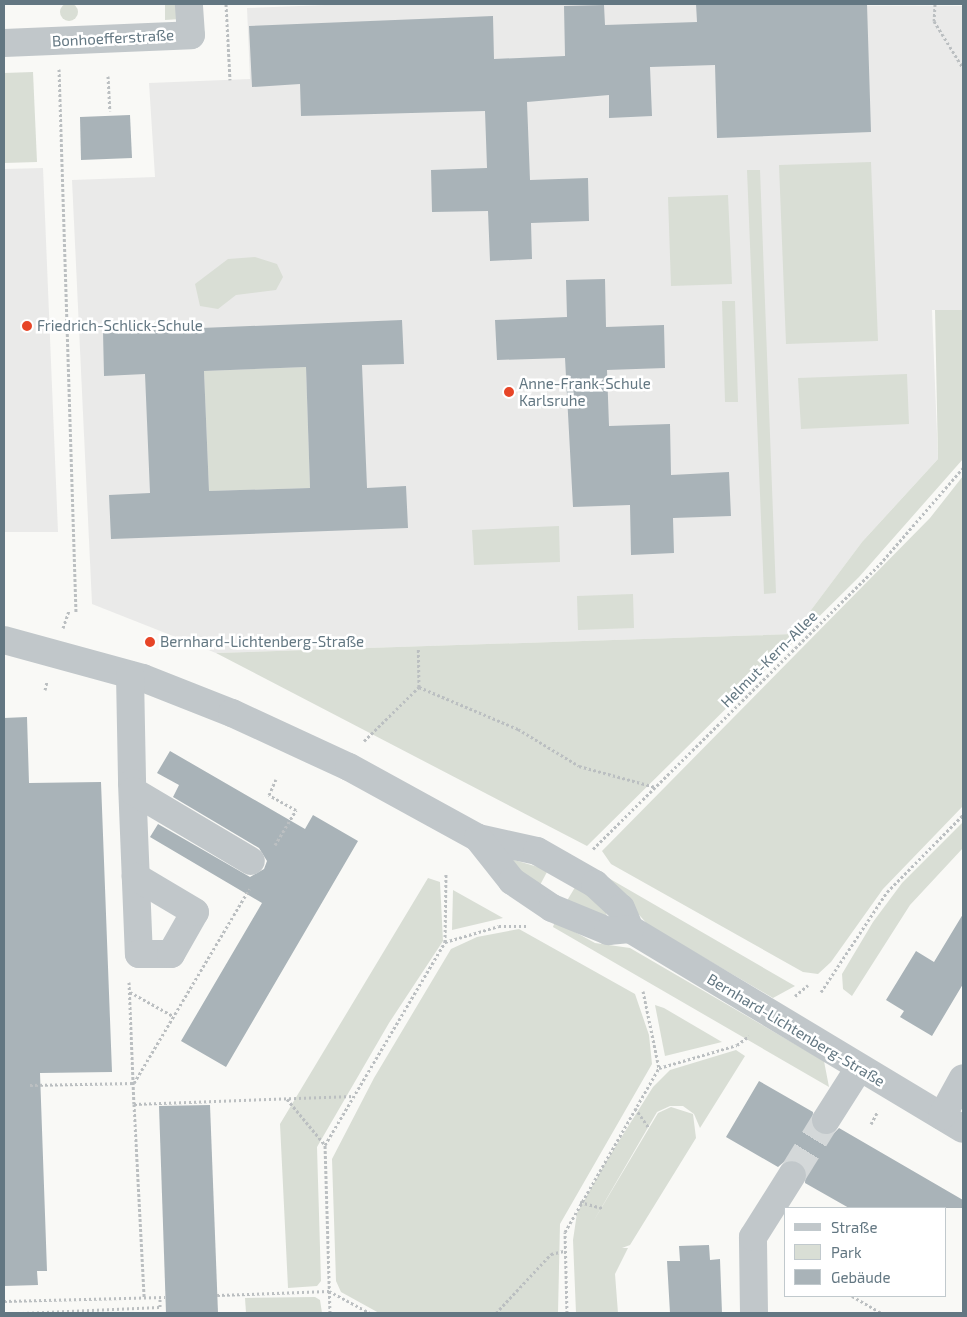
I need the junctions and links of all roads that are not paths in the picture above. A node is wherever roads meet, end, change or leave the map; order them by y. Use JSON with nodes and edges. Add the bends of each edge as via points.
{"nodes":[{"id":1,"x":189,"y":4,"type":"edge"},
{"id":2,"x":4,"y":43,"type":"edge"},
{"id":3,"x":4,"y":640,"type":"edge"},
{"id":4,"x":130,"y":675,"type":"junction"},
{"id":5,"x":132,"y":791,"type":"junction"},
{"id":6,"x":478,"y":838,"type":"junction"},
{"id":7,"x":258,"y":865,"type":"road end"},
{"id":8,"x":136,"y":877,"type":"junction"},
{"id":9,"x":630,"y":929,"type":"junction"},
{"id":10,"x":859,"y":1068,"type":"junction"},
{"id":11,"x":963,"y":1078,"type":"edge"},
{"id":12,"x":826,"y":1120,"type":"tunnel mouth"},
{"id":13,"x":953,"y":1123,"type":"edge"},
{"id":14,"x":792,"y":1175,"type":"tunnel mouth"},
{"id":15,"x":754,"y":1313,"type":"edge"}],
"edges":[{"from":1,"to":2,"type":"street","name":"Bonhoefferstraße","via":[[191,35]]},
{"from":3,"to":4,"type":"street"},
{"from":4,"to":5,"type":"street"},
{"from":4,"to":6,"type":"street","via":[[232,713],[340,763]]},
{"from":5,"to":7,"type":"street"},
{"from":5,"to":8,"type":"street"},
{"from":6,"to":9,"type":"street","via":[[537,851],[595,884],[621,908]]},
{"from":6,"to":9,"type":"street","via":[[512,881],[552,908],[608,931]]},
{"from":8,"to":8,"type":"street","via":[[139,954],[171,954],[196,912]]},
{"from":9,"to":10,"type":"street","name":"Bernhard-Lichtenberg-Straße"},
{"from":10,"to":12,"type":"street"},
{"from":10,"to":13,"type":"street","name":"Bernhard-Lichtenberg-Straße"},
{"from":11,"to":13,"type":"street"},
{"from":14,"to":15,"type":"street","via":[[753,1237]]}]}
